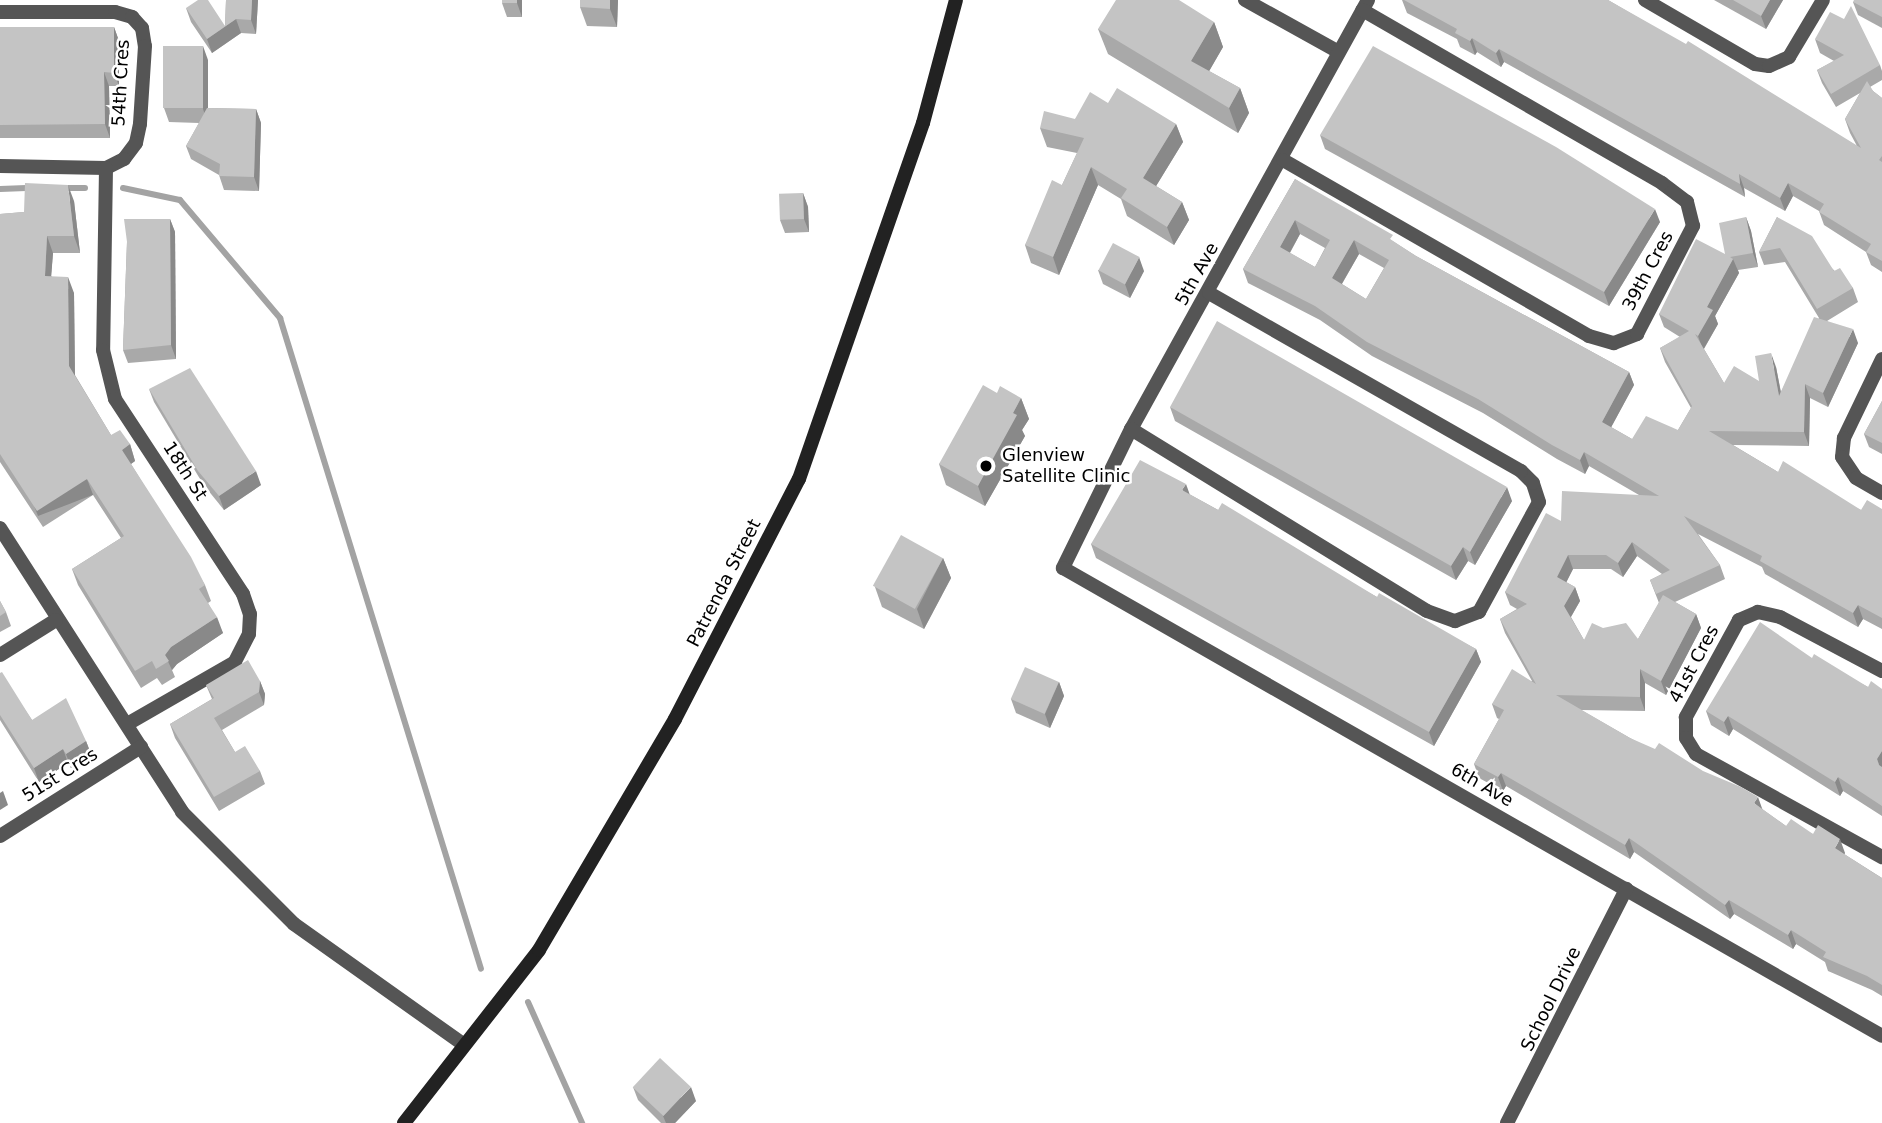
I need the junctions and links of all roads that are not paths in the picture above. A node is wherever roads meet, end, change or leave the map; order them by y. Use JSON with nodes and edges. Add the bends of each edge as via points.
{"nodes":[{"id":1,"x":956,"y":0,"type":"edge"},
{"id":2,"x":1245,"y":0,"type":"edge"},
{"id":3,"x":1645,"y":0,"type":"edge"},
{"id":4,"x":1823,"y":0,"type":"edge"},
{"id":5,"x":1365,"y":5,"type":"edge"},
{"id":6,"x":0,"y":12,"type":"edge"},
{"id":7,"x":1337,"y":51,"type":"junction"},
{"id":8,"x":1283,"y":160,"type":"junction"},
{"id":9,"x":0,"y":166,"type":"edge"},
{"id":10,"x":106,"y":167,"type":"junction"},
{"id":11,"x":1209,"y":293,"type":"junction"},
{"id":12,"x":1882,"y":359,"type":"edge"},
{"id":13,"x":1131,"y":429,"type":"junction"},
{"id":14,"x":1882,"y":493,"type":"edge"},
{"id":15,"x":0,"y":528,"type":"edge"},
{"id":16,"x":1063,"y":568,"type":"joint"},
{"id":17,"x":56,"y":620,"type":"junction"},
{"id":18,"x":0,"y":654,"type":"edge"},
{"id":19,"x":1882,"y":671,"type":"edge"},
{"id":20,"x":127,"y":724,"type":"junction"},
{"id":21,"x":141,"y":747,"type":"junction"},
{"id":22,"x":0,"y":836,"type":"edge"},
{"id":23,"x":1882,"y":857,"type":"edge"},
{"id":24,"x":1626,"y":890,"type":"junction"},
{"id":25,"x":1882,"y":1036,"type":"edge"},
{"id":26,"x":464,"y":1045,"type":"junction"},
{"id":27,"x":404,"y":1123,"type":"edge"},
{"id":28,"x":1507,"y":1123,"type":"edge"}],
"edges":[{"from":1,"to":26,"type":"street","name":"Patrenda Street","via":[[923,123],[799,479],[675,719],[539,950]]},
{"from":2,"to":7,"type":"street"},
{"from":3,"to":4,"type":"street","via":[[1755,64],[1769,66],[1789,57]]},
{"from":5,"to":7,"type":"street","name":"5th Ave"},
{"from":5,"to":8,"type":"street","name":"39th Cres","via":[[1687,202],[1693,226],[1637,334],[1614,343],[1589,336]]},
{"from":6,"to":10,"type":"street","name":"54th Cres","via":[[115,12],[132,17],[142,28],[142,104],[135,144],[124,159]]},
{"from":7,"to":8,"type":"street","name":"5th Ave"},
{"from":8,"to":11,"type":"street","name":"5th Ave"},
{"from":9,"to":10,"type":"street"},
{"from":10,"to":20,"type":"street","name":"18th St","via":[[103,350],[115,399],[243,594],[250,614],[250,635],[235,663]]},
{"from":11,"to":13,"type":"street","name":"5th Ave"},
{"from":11,"to":13,"type":"street","via":[[1521,471],[1533,483],[1539,502],[1479,612],[1455,621],[1427,611]]},
{"from":12,"to":14,"type":"street","via":[[1844,438],[1842,457],[1856,478]]},
{"from":13,"to":16,"type":"street","name":"5th Ave"},
{"from":15,"to":17,"type":"street"},
{"from":16,"to":24,"type":"street","name":"6th Ave"},
{"from":17,"to":18,"type":"street"},
{"from":17,"to":20,"type":"street"},
{"from":19,"to":23,"type":"street","name":"41st Cres","via":[[1780,617],[1758,612],[1740,620],[1686,717],[1686,738],[1696,754]]},
{"from":20,"to":21,"type":"street"},
{"from":21,"to":22,"type":"street","name":"51st Cres"},
{"from":21,"to":26,"type":"street","via":[[182,812],[294,924]]},
{"from":24,"to":25,"type":"street","name":"6th Ave"},
{"from":24,"to":28,"type":"street","name":"School Drive"},
{"from":26,"to":27,"type":"street","name":"Patrenda Street"}]}
